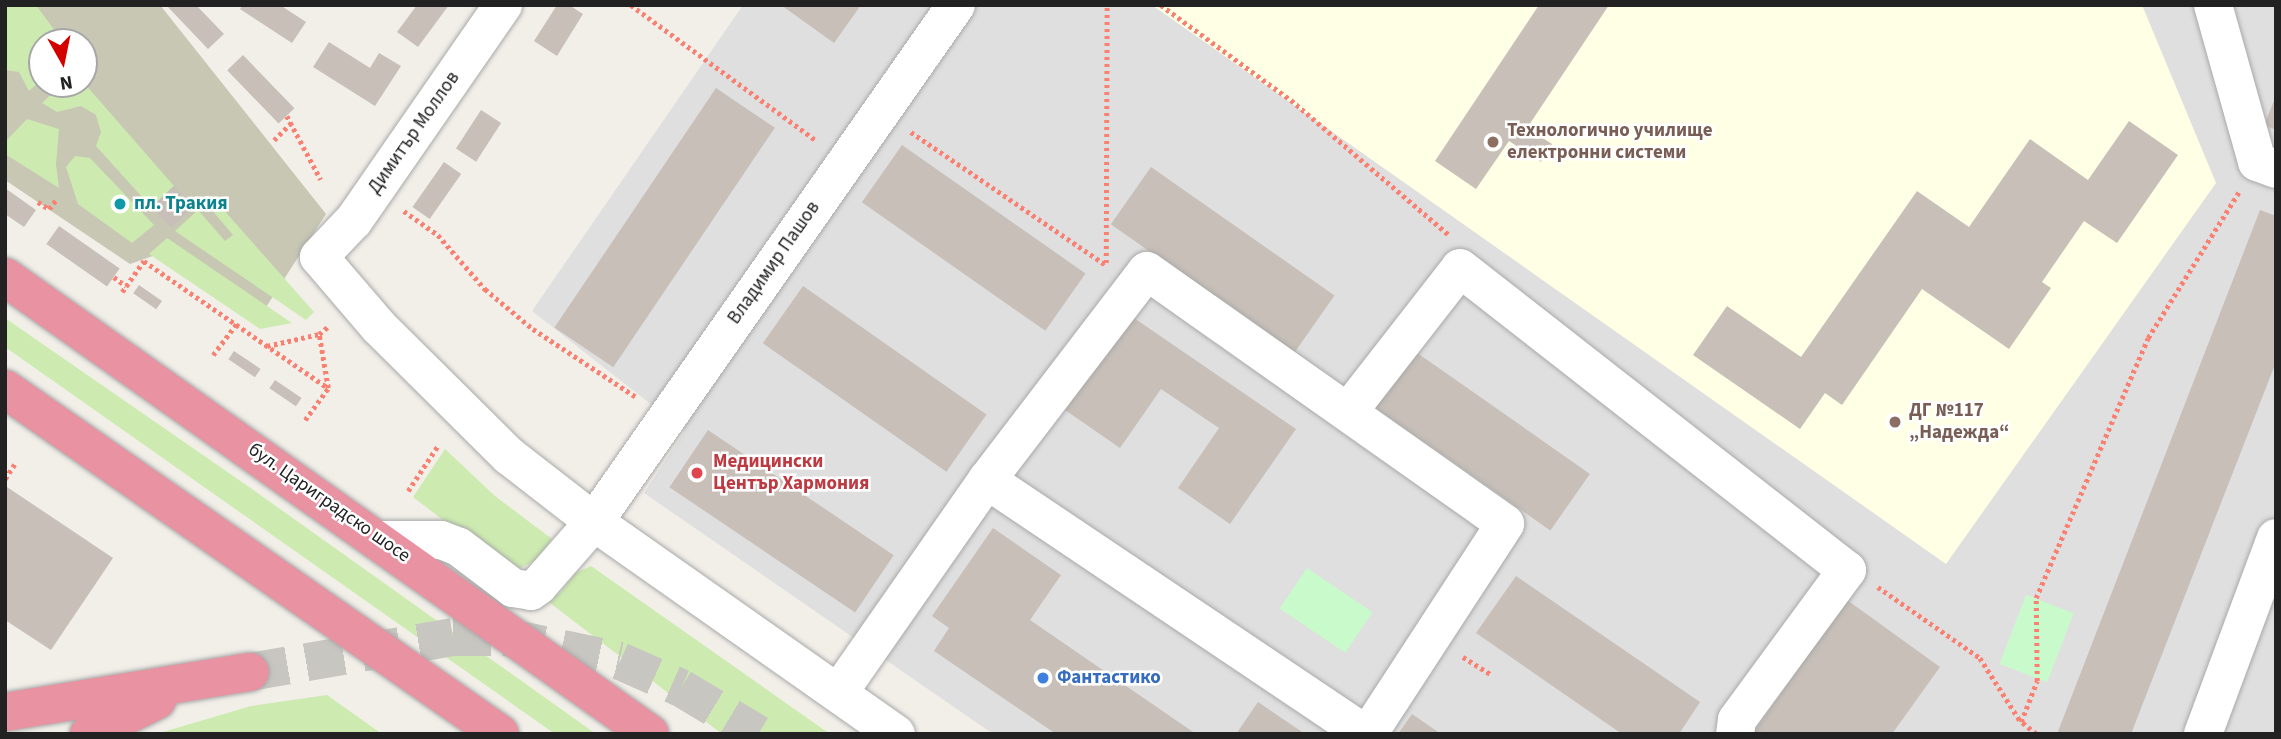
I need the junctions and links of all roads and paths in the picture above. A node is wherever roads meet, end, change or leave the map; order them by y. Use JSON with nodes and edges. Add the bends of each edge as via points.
{"nodes":[{"id":1,"x":503,"y":5,"type":"edge"},
{"id":2,"x":631,"y":5,"type":"edge"},
{"id":3,"x":956,"y":5,"type":"edge"},
{"id":4,"x":1107,"y":5,"type":"edge"},
{"id":5,"x":1161,"y":5,"type":"edge"},
{"id":6,"x":2213,"y":5,"type":"edge"},
{"id":7,"x":881,"y":112,"type":"junction"},
{"id":8,"x":286,"y":116,"type":"dead end"},
{"id":9,"x":292,"y":122,"type":"junction"},
{"id":10,"x":274,"y":140,"type":"dead end"},
{"id":11,"x":846,"y":162,"type":"junction"},
{"id":12,"x":2267,"y":166,"type":"edge"},
{"id":13,"x":321,"y":180,"type":"dead end"},
{"id":14,"x":55,"y":200,"type":"dead end"},
{"id":15,"x":38,"y":202,"type":"dead end"},
{"id":16,"x":403,"y":210,"type":"dead end"},
{"id":17,"x":1460,"y":268,"type":"junction"},
{"id":18,"x":1130,"y":275,"type":"junction"},
{"id":19,"x":5,"y":277,"type":"edge"},
{"id":20,"x":114,"y":277,"type":"dead end"},
{"id":21,"x":126,"y":286,"type":"junction"},
{"id":22,"x":122,"y":292,"type":"dead end"},
{"id":23,"x":236,"y":324,"type":"junction"},
{"id":24,"x":329,"y":325,"type":"dead end"},
{"id":25,"x":319,"y":334,"type":"junction"},
{"id":26,"x":267,"y":346,"type":"junction"},
{"id":27,"x":213,"y":355,"type":"dead end"},
{"id":28,"x":328,"y":388,"type":"junction"},
{"id":29,"x":5,"y":389,"type":"edge"},
{"id":30,"x":1348,"y":412,"type":"junction"},
{"id":31,"x":666,"y":417,"type":"junction"},
{"id":32,"x":305,"y":420,"type":"dead end"},
{"id":33,"x":437,"y":447,"type":"dead end"},
{"id":34,"x":16,"y":462,"type":"dead end"},
{"id":35,"x":5,"y":479,"type":"edge"},
{"id":36,"x":987,"y":480,"type":"junction"},
{"id":37,"x":408,"y":491,"type":"dead end"},
{"id":38,"x":594,"y":522,"type":"junction"},
{"id":39,"x":2276,"y":538,"type":"edge"},
{"id":40,"x":382,"y":540,"type":"junction"},
{"id":41,"x":1847,"y":570,"type":"junction"},
{"id":42,"x":1479,"y":667,"type":"dead end"},
{"id":43,"x":250,"y":672,"type":"tunnel mouth"},
{"id":44,"x":1492,"y":675,"type":"dead end"},
{"id":45,"x":200,"y":680,"type":"junction"},
{"id":46,"x":839,"y":692,"type":"junction"},
{"id":47,"x":5,"y":712,"type":"edge"},
{"id":48,"x":2021,"y":722,"type":"junction"},
{"id":49,"x":89,"y":734,"type":"edge"},
{"id":50,"x":500,"y":734,"type":"edge"},
{"id":51,"x":650,"y":734,"type":"edge"},
{"id":52,"x":896,"y":734,"type":"edge"},
{"id":53,"x":1366,"y":734,"type":"edge"},
{"id":54,"x":1735,"y":734,"type":"edge"},
{"id":55,"x":2036,"y":734,"type":"edge"},
{"id":56,"x":2203,"y":734,"type":"edge"}],
"edges":[{"from":1,"to":38,"type":"street","name":"Димитър Моллов","via":[[354,220],[319,257],[465,417]]},
{"from":2,"to":11,"type":"path"},
{"from":3,"to":7,"type":"street","name":"Владимир Пашов"},
{"from":4,"to":18,"type":"path"},
{"from":5,"to":17,"type":"path","via":[[1291,100],[1448,232]]},
{"from":6,"to":12,"type":"street"},
{"from":7,"to":11,"type":"street","name":"Владимир Пашов"},
{"from":7,"to":18,"type":"path"},
{"from":8,"to":9,"type":"path"},
{"from":9,"to":10,"type":"path"},
{"from":9,"to":13,"type":"path"},
{"from":11,"to":31,"type":"street","name":"Владимир Пашов"},
{"from":12,"to":48,"type":"path","via":[[2148,338],[2036,598],[2037,681]]},
{"from":14,"to":15,"type":"path","via":[[49,209]]},
{"from":16,"to":31,"type":"path","via":[[438,235],[485,289],[533,329]]},
{"from":17,"to":30,"type":"street"},
{"from":17,"to":41,"type":"street"},
{"from":18,"to":30,"type":"street"},
{"from":18,"to":36,"type":"street"},
{"from":19,"to":40,"type":"highway","name":"бул. Цариградско шосе"},
{"from":20,"to":21,"type":"path"},
{"from":21,"to":22,"type":"path"},
{"from":21,"to":23,"type":"path","via":[[144,261]]},
{"from":23,"to":26,"type":"path"},
{"from":23,"to":27,"type":"path"},
{"from":24,"to":25,"type":"path"},
{"from":25,"to":26,"type":"path"},
{"from":25,"to":28,"type":"path"},
{"from":26,"to":28,"type":"path"},
{"from":28,"to":32,"type":"path"},
{"from":29,"to":50,"type":"highway"},
{"from":30,"to":53,"type":"street","via":[[1505,524]]},
{"from":31,"to":38,"type":"street","name":"Владимир Пашов"},
{"from":33,"to":37,"type":"path"},
{"from":34,"to":35,"type":"path"},
{"from":36,"to":46,"type":"street"},
{"from":36,"to":53,"type":"street"},
{"from":38,"to":40,"type":"street","name":"Владимир Пашов","via":[[531,591],[513,588],[459,547],[441,540]]},
{"from":38,"to":46,"type":"street"},
{"from":39,"to":56,"type":"street"},
{"from":40,"to":51,"type":"highway","name":"бул. Цариградско шосе"},
{"from":41,"to":48,"type":"path","via":[[1980,658]]},
{"from":41,"to":54,"type":"street","via":[[1737,720]]},
{"from":42,"to":44,"type":"path"},
{"from":43,"to":45,"type":"highway"},
{"from":45,"to":47,"type":"highway"},
{"from":45,"to":49,"type":"highway"},
{"from":46,"to":52,"type":"street"},
{"from":48,"to":55,"type":"path"}]}
